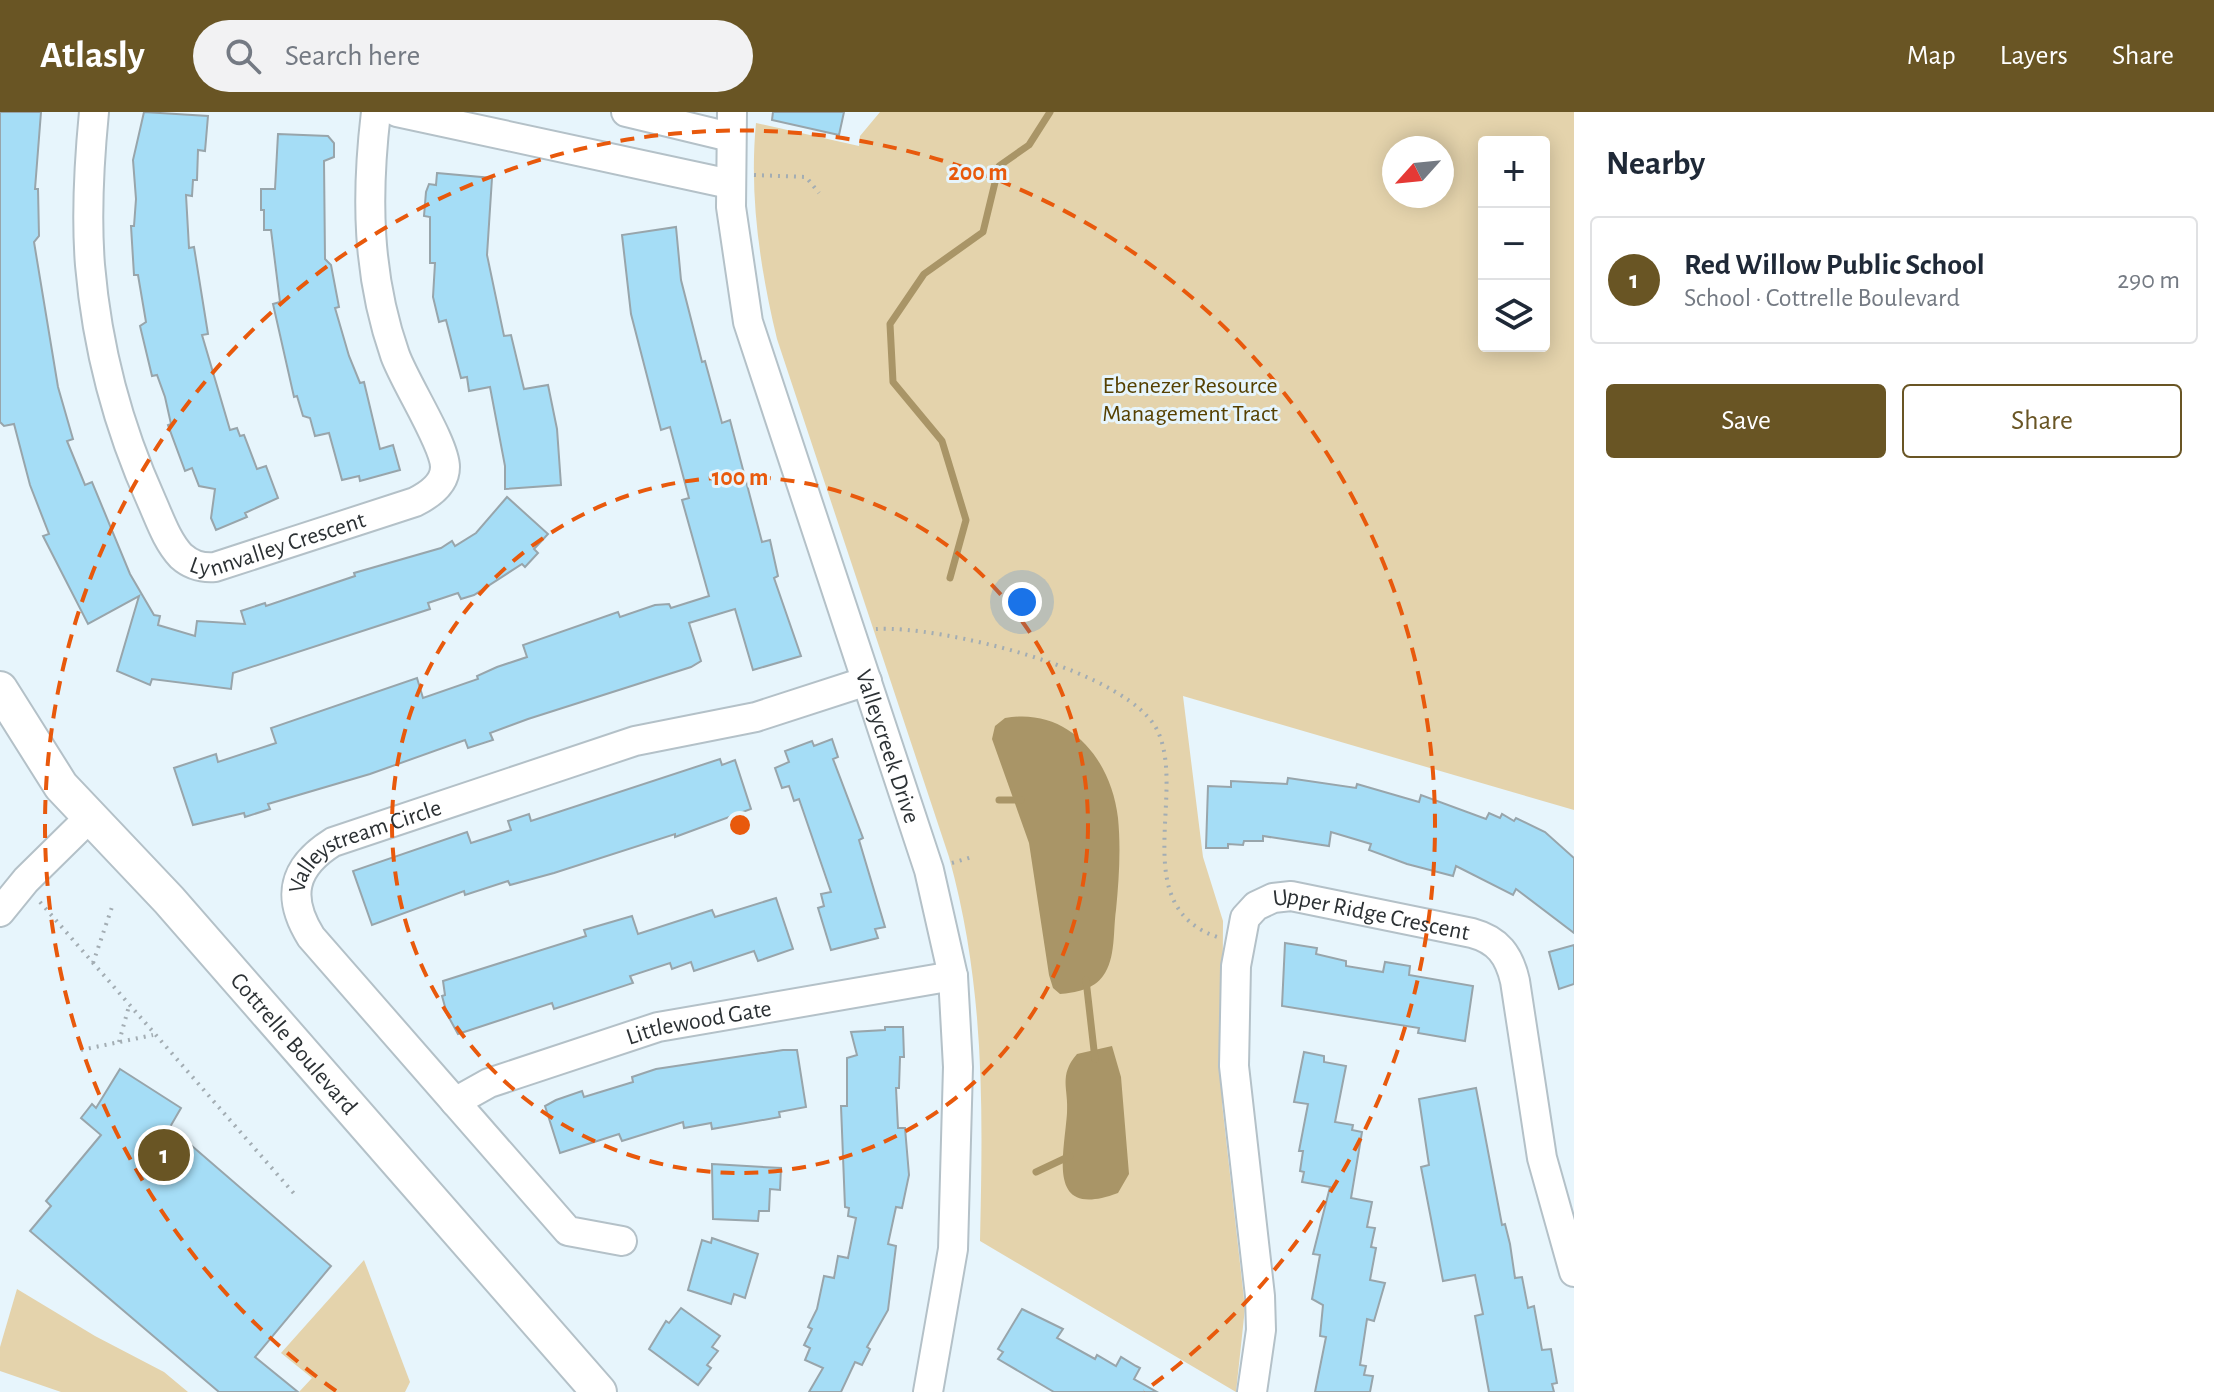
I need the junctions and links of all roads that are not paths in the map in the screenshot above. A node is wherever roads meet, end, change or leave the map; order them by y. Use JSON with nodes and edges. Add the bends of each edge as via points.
{"nodes":[{"id":1,"x":94,"y":112,"type":"edge"},
{"id":2,"x":376,"y":112,"type":"edge"},
{"id":3,"x":397,"y":112,"type":"edge"},
{"id":4,"x":626,"y":112,"type":"edge"},
{"id":5,"x":731,"y":124,"type":"edge"},
{"id":6,"x":740,"y":179,"type":"junction"},
{"id":7,"x":867,"y":681,"type":"junction"},
{"id":8,"x":0,"y":689,"type":"edge"},
{"id":9,"x":90,"y":817,"type":"junction"},
{"id":10,"x":0,"y":912,"type":"edge"},
{"id":11,"x":953,"y":976,"type":"junction"},
{"id":12,"x":455,"y":1102,"type":"junction"},
{"id":13,"x":622,"y":1241,"type":"dead end"},
{"id":14,"x":1574,"y":1272,"type":"edge"},
{"id":15,"x":599,"y":1392,"type":"edge"},
{"id":16,"x":929,"y":1392,"type":"edge"},
{"id":17,"x":1252,"y":1392,"type":"edge"}],
"edges":[{"from":1,"to":2,"type":"street","name":"Lynnvalley Crescent","via":[[90,267],[110,385],[164,529],[181,555],[202,568],[415,502],[433,491],[446,469],[395,355],[376,284],[368,205]]},
{"from":3,"to":6,"type":"street"},
{"from":4,"to":5,"type":"street"},
{"from":5,"to":6,"type":"street","name":"Valleycreek Drive"},
{"from":6,"to":7,"type":"street","name":"Valleycreek Drive","via":[[735,252],[748,322]]},
{"from":7,"to":11,"type":"street","name":"Valleycreek Drive","via":[[929,870]]},
{"from":7,"to":12,"type":"street","name":"Valleystream Circle","via":[[756,717],[635,741],[333,842],[311,859],[295,894],[298,915],[311,937]]},
{"from":8,"to":9,"type":"main road","name":"Cottrelle Boulevard","via":[[61,786]]},
{"from":9,"to":10,"type":"street"},
{"from":9,"to":15,"type":"main road","name":"Cottrelle Boulevard","via":[[169,900]]},
{"from":11,"to":12,"type":"street","name":"Littlewood Gate","via":[[658,1027],[489,1083]]},
{"from":11,"to":16,"type":"street","name":"Valleycreek Drive","via":[[958,1067],[953,1249]]},
{"from":12,"to":13,"type":"street","name":"Valleystream Circle","via":[[568,1231]]},
{"from":14,"to":17,"type":"street","name":"Upper Ridge Crescent","via":[[1542,1158],[1511,962],[1501,947],[1487,937],[1312,898],[1273,898],[1245,918],[1236,966],[1236,1099],[1260,1296]]}]}
